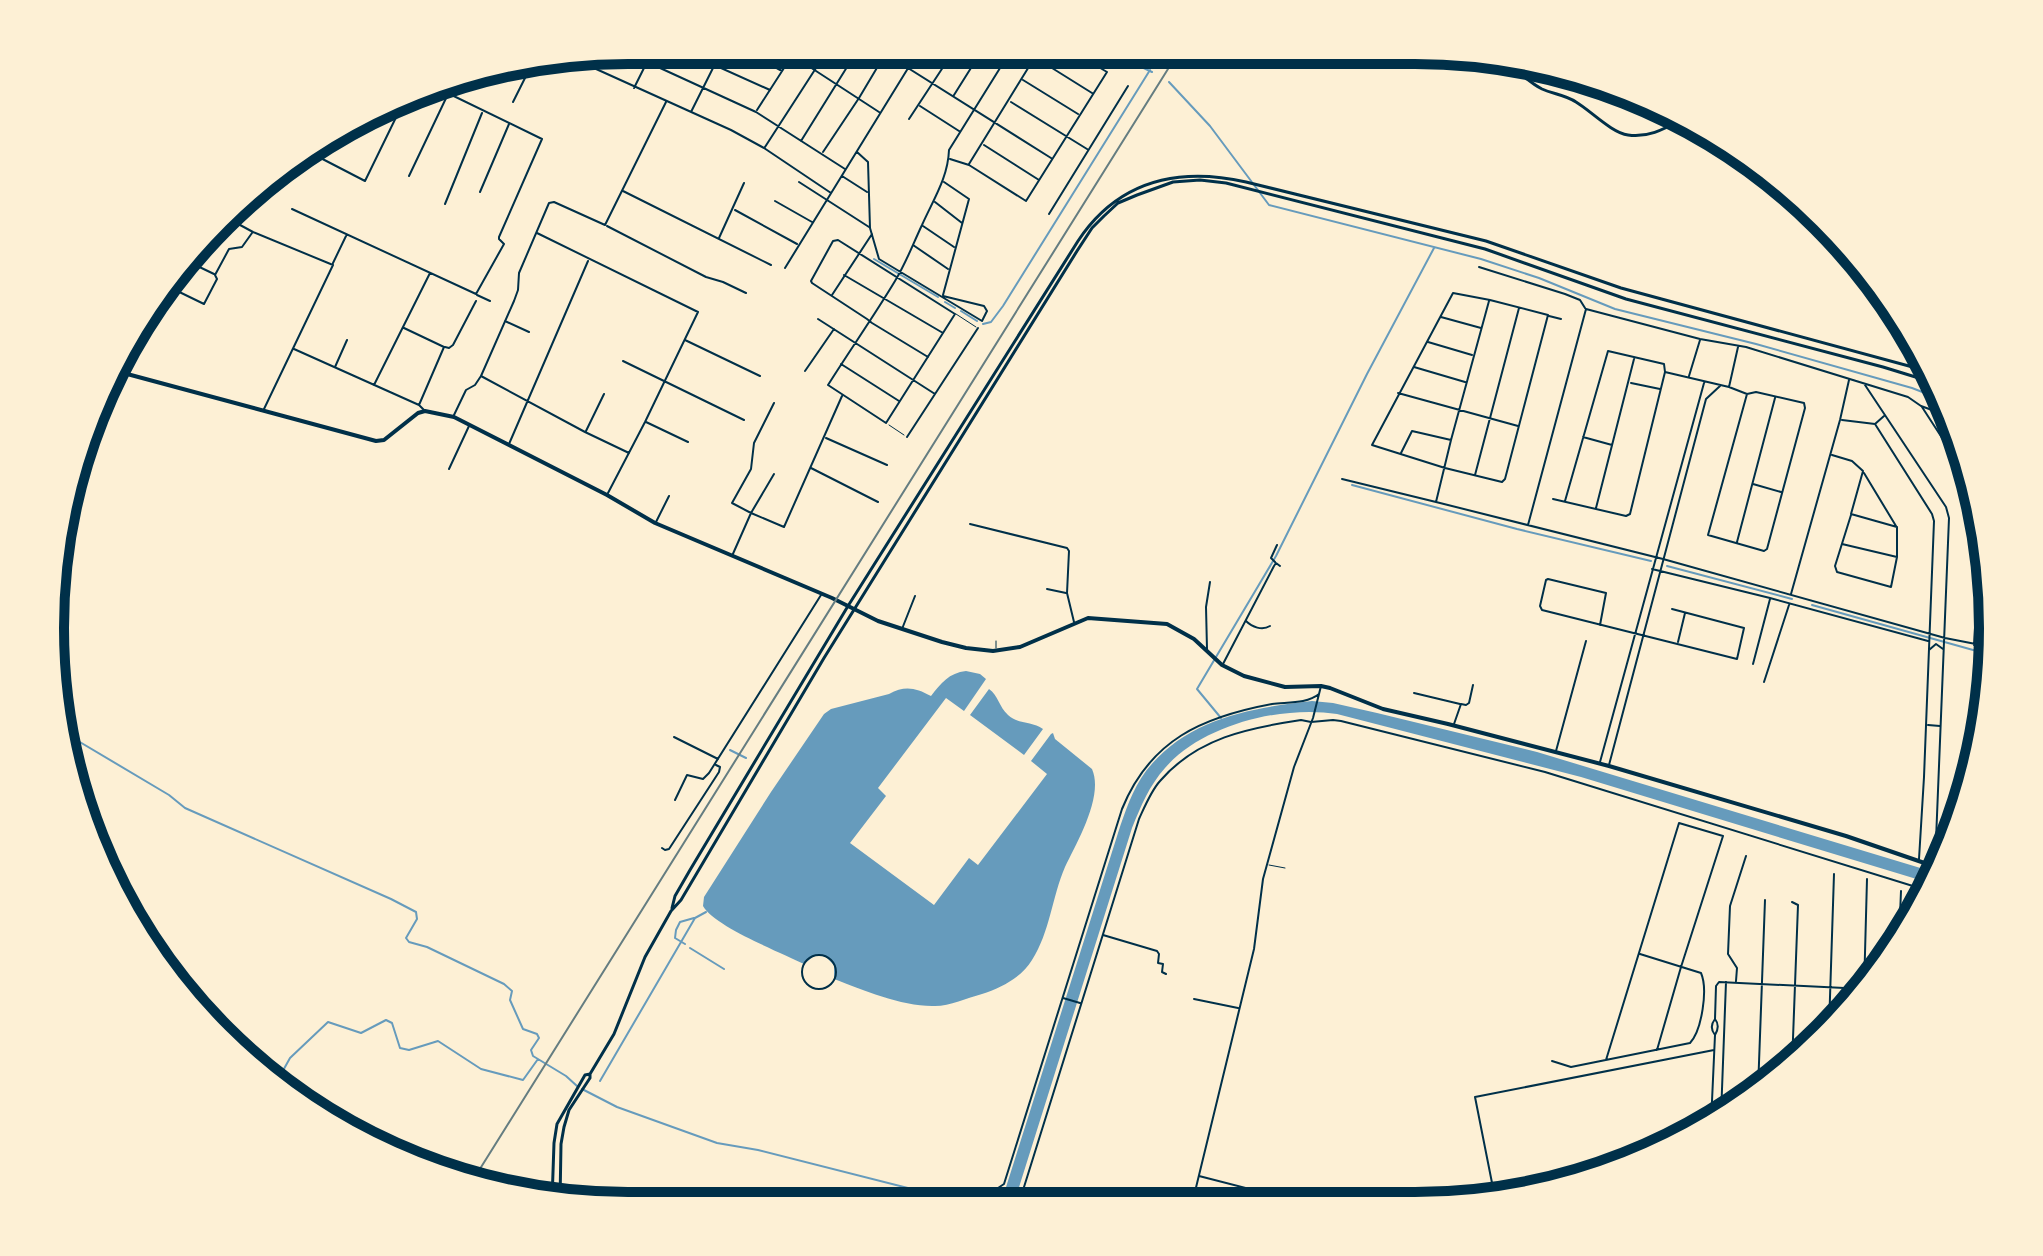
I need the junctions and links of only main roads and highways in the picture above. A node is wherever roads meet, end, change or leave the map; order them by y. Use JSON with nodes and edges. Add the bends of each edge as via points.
{"nodes":[{"id":1,"x":125,"y":373,"type":"edge"},
{"id":2,"x":1927,"y":864,"type":"edge"},
{"id":3,"x":1923,"y":868,"type":"dead end"},
{"id":4,"x":1923,"y":873,"type":"edge"}],
"edges":[{"from":1,"to":2,"type":"main road","via":[[376,441],[418,413],[454,417],[655,523],[902,630],[996,651],[1037,641],[1088,618],[1167,624],[1244,676],[1285,687],[1330,688],[1383,709],[1599,763]]},
{"from":3,"to":4,"type":"main road"}]}
